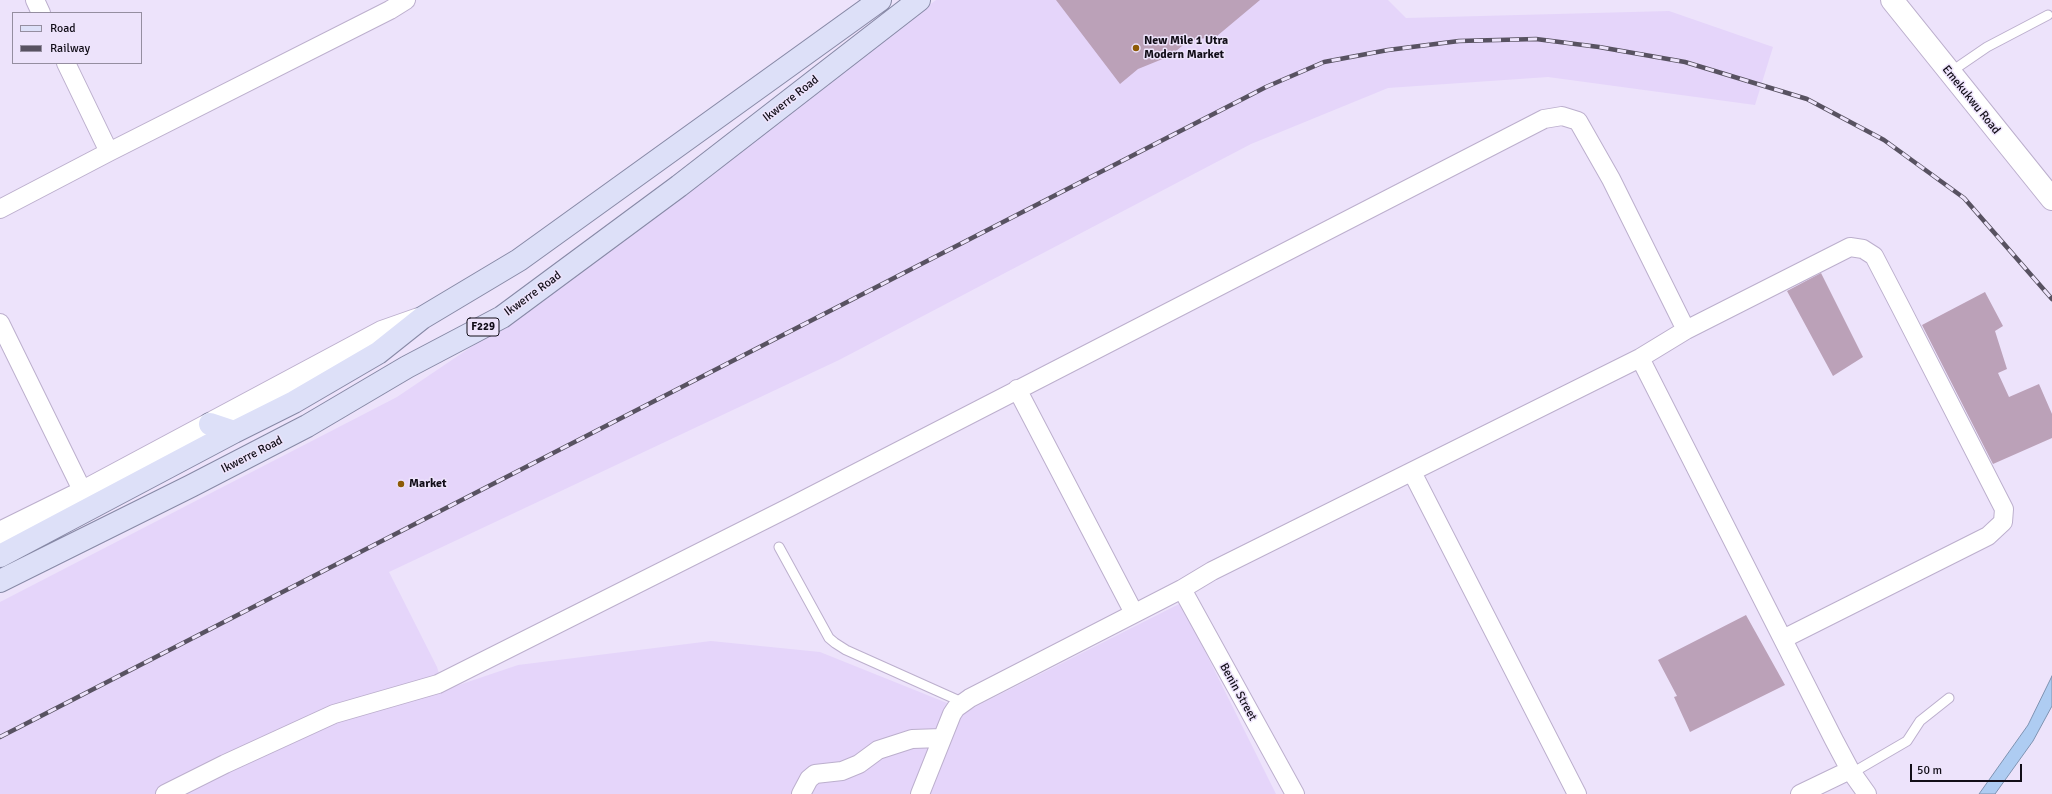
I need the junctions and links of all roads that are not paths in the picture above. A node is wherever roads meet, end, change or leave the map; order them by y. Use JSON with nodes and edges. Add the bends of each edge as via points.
{"nodes":[{"id":1,"x":35,"y":0,"type":"edge"},
{"id":2,"x":406,"y":0,"type":"edge"},
{"id":3,"x":919,"y":0,"type":"edge"},
{"id":4,"x":1892,"y":0,"type":"edge"},
{"id":5,"x":876,"y":1,"type":"edge"},
{"id":6,"x":41,"y":12,"type":"edge"},
{"id":7,"x":2048,"y":15,"type":"dead end"},
{"id":8,"x":891,"y":22,"type":"junction"},
{"id":9,"x":66,"y":64,"type":"edge"},
{"id":10,"x":1950,"y":73,"type":"junction"},
{"id":11,"x":109,"y":152,"type":"junction"},
{"id":12,"x":2052,"y":199,"type":"edge"},
{"id":13,"x":0,"y":209,"type":"edge"},
{"id":14,"x":422,"y":318,"type":"junction"},
{"id":15,"x":0,"y":323,"type":"edge"},
{"id":16,"x":1686,"y":330,"type":"junction"},
{"id":17,"x":1640,"y":358,"type":"junction"},
{"id":18,"x":1017,"y":389,"type":"junction"},
{"id":19,"x":294,"y":402,"type":"junction"},
{"id":20,"x":210,"y":424,"type":"junction"},
{"id":21,"x":307,"y":426,"type":"junction"},
{"id":22,"x":234,"y":432,"type":"junction"},
{"id":23,"x":1412,"y":472,"type":"junction"},
{"id":24,"x":83,"y":492,"type":"junction"},
{"id":25,"x":0,"y":533,"type":"edge"},
{"id":26,"x":779,"y":547,"type":"dead end"},
{"id":27,"x":0,"y":556,"type":"edge"},
{"id":28,"x":0,"y":581,"type":"edge"},
{"id":29,"x":1182,"y":589,"type":"junction"},
{"id":30,"x":1134,"y":613,"type":"junction"},
{"id":31,"x":1782,"y":639,"type":"junction"},
{"id":32,"x":1949,"y":698,"type":"dead end"},
{"id":33,"x":962,"y":702,"type":"junction"},
{"id":34,"x":942,"y":738,"type":"junction"},
{"id":35,"x":1851,"y":771,"type":"junction"},
{"id":36,"x":165,"y":794,"type":"edge"},
{"id":37,"x":801,"y":794,"type":"edge"},
{"id":38,"x":920,"y":794,"type":"edge"},
{"id":39,"x":1295,"y":794,"type":"edge"},
{"id":40,"x":1576,"y":794,"type":"edge"},
{"id":41,"x":1800,"y":794,"type":"edge"},
{"id":42,"x":1867,"y":794,"type":"edge"}],
"edges":[{"from":1,"to":6,"type":"street"},
{"from":2,"to":11,"type":"street"},
{"from":3,"to":8,"type":"main road","name":"Ikwerre Road","number":"F229"},
{"from":4,"to":10,"type":"street","name":"Emekukwu Road"},
{"from":5,"to":8,"type":"street"},
{"from":5,"to":14,"type":"main road","via":[[519,260]]},
{"from":7,"to":10,"type":"lane","via":[[1987,46]]},
{"from":8,"to":21,"type":"main road","name":"Ikwerre Road","number":"F229","via":[[679,186],[502,317]]},
{"from":9,"to":11,"type":"street"},
{"from":10,"to":12,"type":"street","name":"Emekukwu Road"},
{"from":11,"to":13,"type":"street"},
{"from":14,"to":19,"type":"main road","via":[[378,353]]},
{"from":14,"to":20,"type":"street","via":[[382,332]]},
{"from":15,"to":24,"type":"street"},
{"from":16,"to":17,"type":"street"},
{"from":16,"to":18,"type":"street","via":[[1611,180],[1578,121],[1562,116],[1544,119]]},
{"from":16,"to":31,"type":"street","via":[[1850,247],[1863,249],[1874,256],[2004,510],[2003,522],[1988,536]]},
{"from":17,"to":23,"type":"street"},
{"from":17,"to":31,"type":"street"},
{"from":18,"to":30,"type":"street"},
{"from":18,"to":36,"type":"street","via":[[792,506],[438,684],[334,714]]},
{"from":19,"to":21,"type":"main road"},
{"from":19,"to":22,"type":"main road"},
{"from":20,"to":22,"type":"main road"},
{"from":20,"to":24,"type":"street"},
{"from":21,"to":28,"type":"main road","name":"Ikwerre Road","number":"F229"},
{"from":22,"to":27,"type":"main road"},
{"from":23,"to":29,"type":"street","via":[[1212,571]]},
{"from":23,"to":40,"type":"street"},
{"from":24,"to":25,"type":"street"},
{"from":26,"to":33,"type":"lane","via":[[829,638],[846,650]]},
{"from":29,"to":30,"type":"street"},
{"from":29,"to":39,"type":"street","name":"Benin Street"},
{"from":30,"to":33,"type":"street"},
{"from":31,"to":35,"type":"street"},
{"from":32,"to":35,"type":"lane","via":[[1920,721],[1907,740]]},
{"from":33,"to":34,"type":"street","via":[[952,714]]},
{"from":34,"to":37,"type":"street","via":[[912,739],[878,750],[859,764],[842,771],[814,774],[808,779]]},
{"from":34,"to":38,"type":"street"},
{"from":35,"to":41,"type":"street"},
{"from":35,"to":42,"type":"street"}]}
